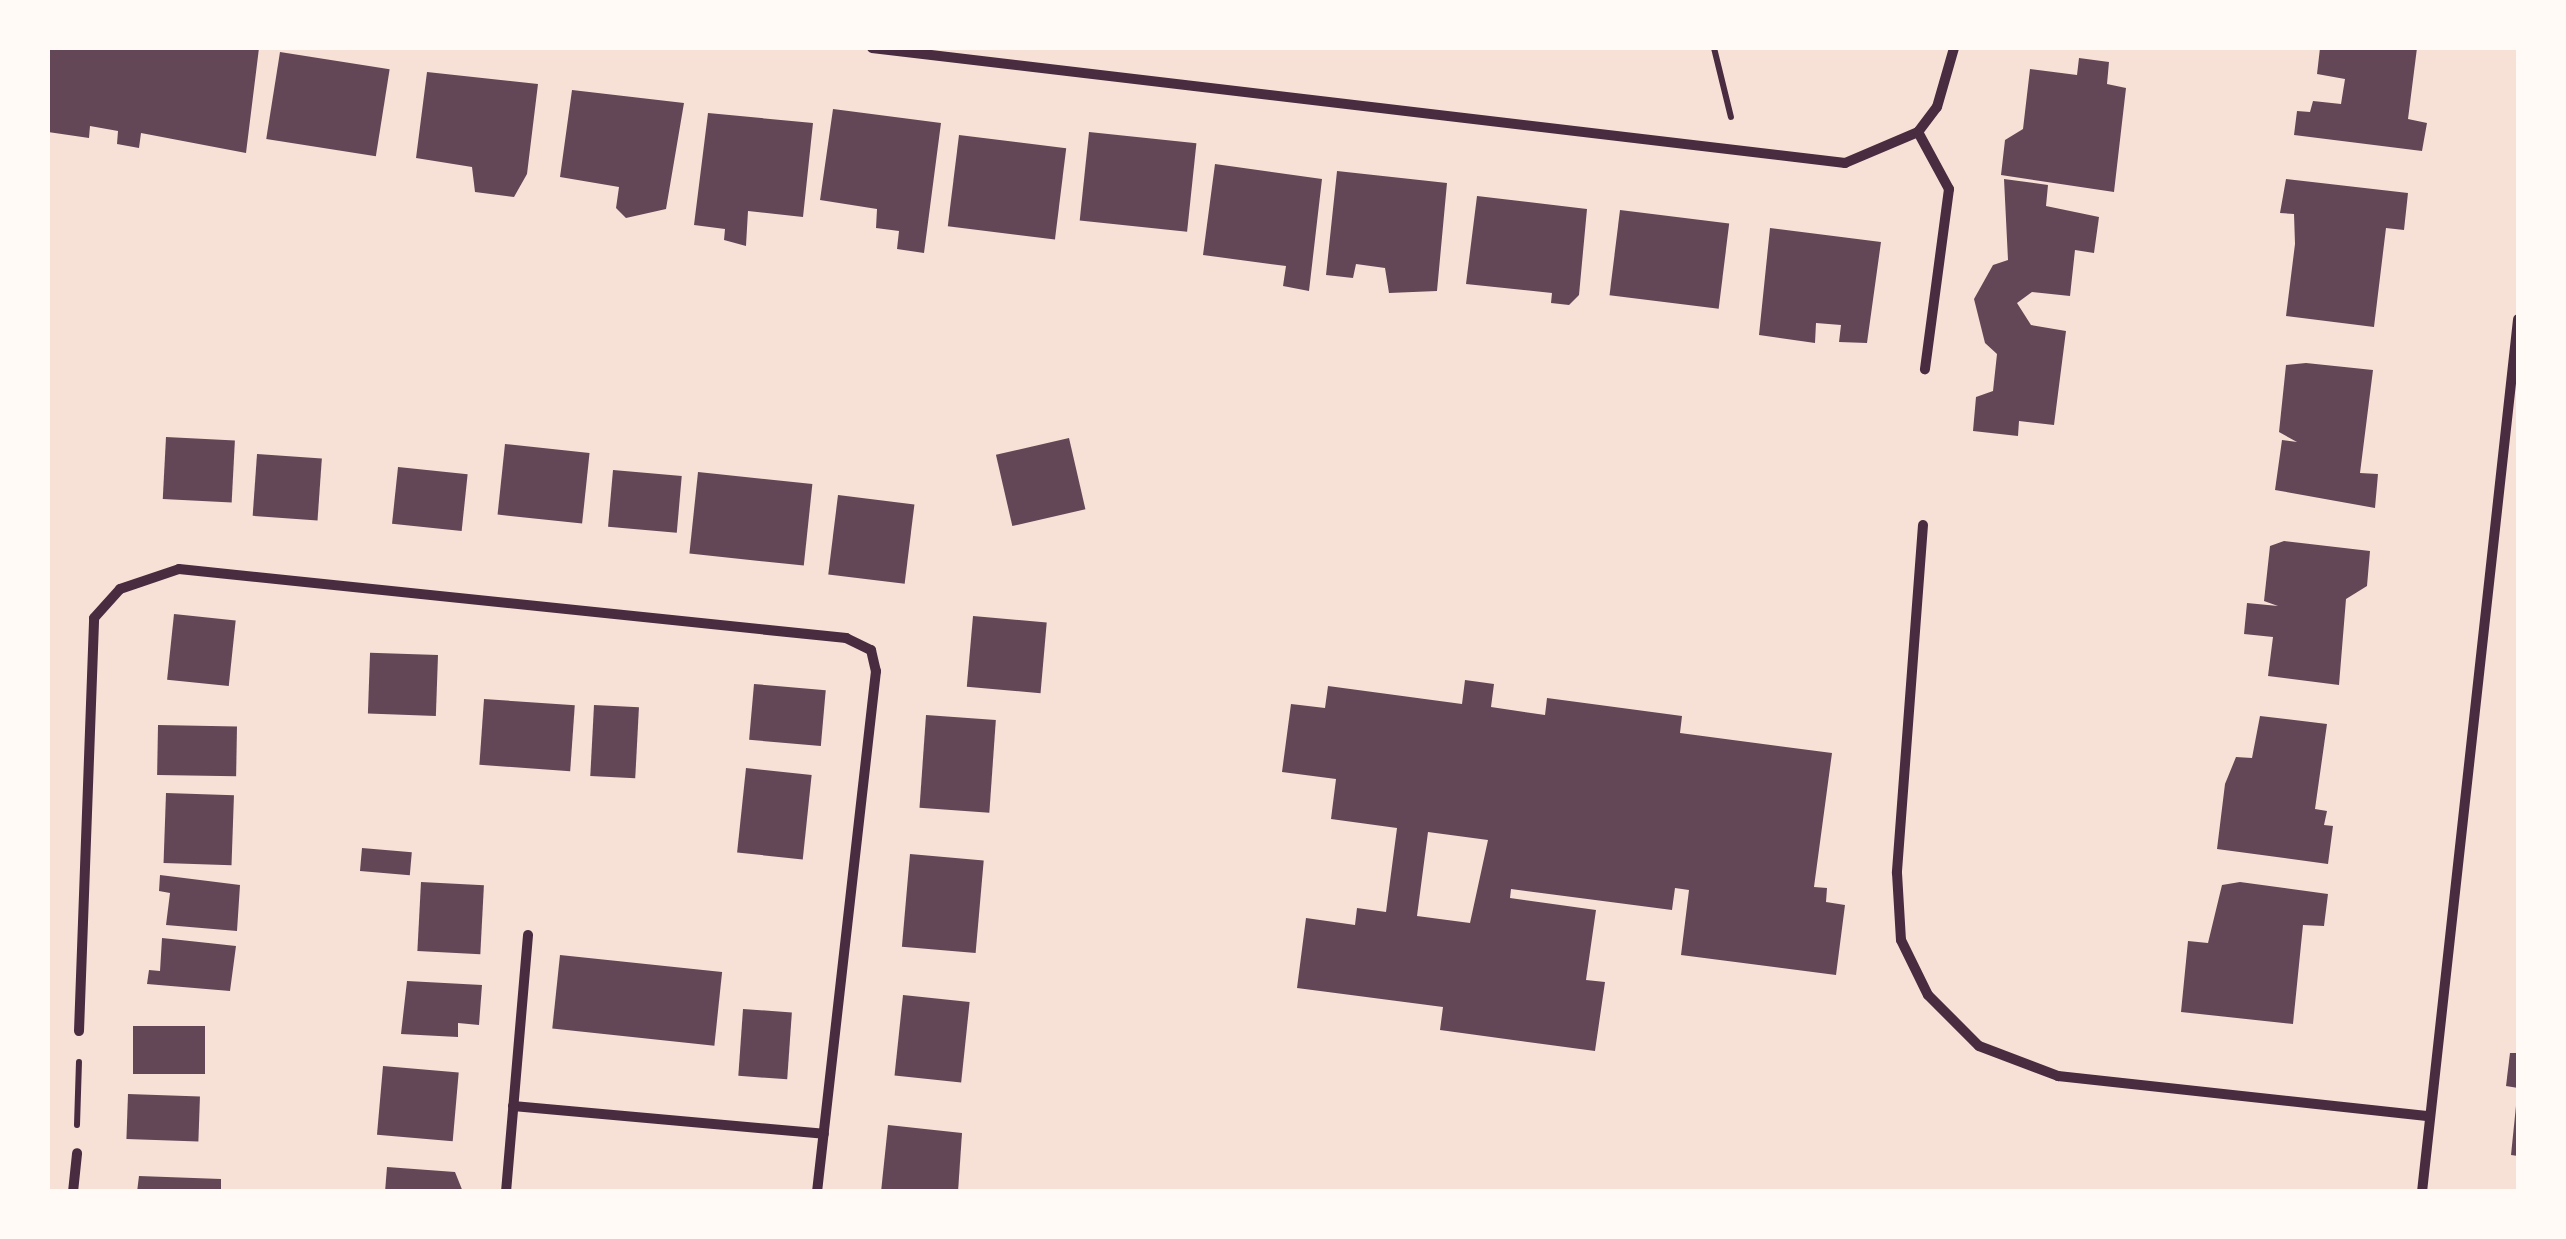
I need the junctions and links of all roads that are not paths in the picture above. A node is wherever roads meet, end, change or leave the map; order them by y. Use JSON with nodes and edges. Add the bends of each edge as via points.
{"nodes":[{"id":1,"x":872,"y":48,"type":"edge"},
{"id":2,"x":1954,"y":48,"type":"edge"},
{"id":3,"x":1918,"y":132,"type":"junction"},
{"id":4,"x":2518,"y":318,"type":"edge"},
{"id":5,"x":1925,"y":369,"type":"dead end"},
{"id":6,"x":1923,"y":525,"type":"dead end"},
{"id":7,"x":528,"y":936,"type":"dead end"},
{"id":8,"x":80,"y":1031,"type":"road end"},
{"id":9,"x":513,"y":1106,"type":"junction"},
{"id":10,"x":2427,"y":1116,"type":"junction"},
{"id":11,"x":824,"y":1134,"type":"junction"},
{"id":12,"x":76,"y":1153,"type":"road end"},
{"id":13,"x":74,"y":1192,"type":"edge"},
{"id":14,"x":506,"y":1192,"type":"edge"},
{"id":15,"x":818,"y":1192,"type":"edge"},
{"id":16,"x":2422,"y":1192,"type":"edge"}],
"edges":[{"from":1,"to":3,"type":"street","via":[[1845,162]]},
{"from":2,"to":3,"type":"street","via":[[1937,107]]},
{"from":3,"to":5,"type":"street","via":[[1949,189]]},
{"from":4,"to":10,"type":"street"},
{"from":6,"to":10,"type":"street","via":[[1897,873],[1901,940],[1928,996],[1979,1046],[2058,1076]]},
{"from":7,"to":9,"type":"street"},
{"from":8,"to":11,"type":"street","via":[[94,618],[120,589],[178,569],[846,638],[870,650],[876,671]]},
{"from":9,"to":11,"type":"street"},
{"from":9,"to":14,"type":"street"},
{"from":10,"to":16,"type":"street"},
{"from":11,"to":15,"type":"street"},
{"from":12,"to":13,"type":"street"}]}
